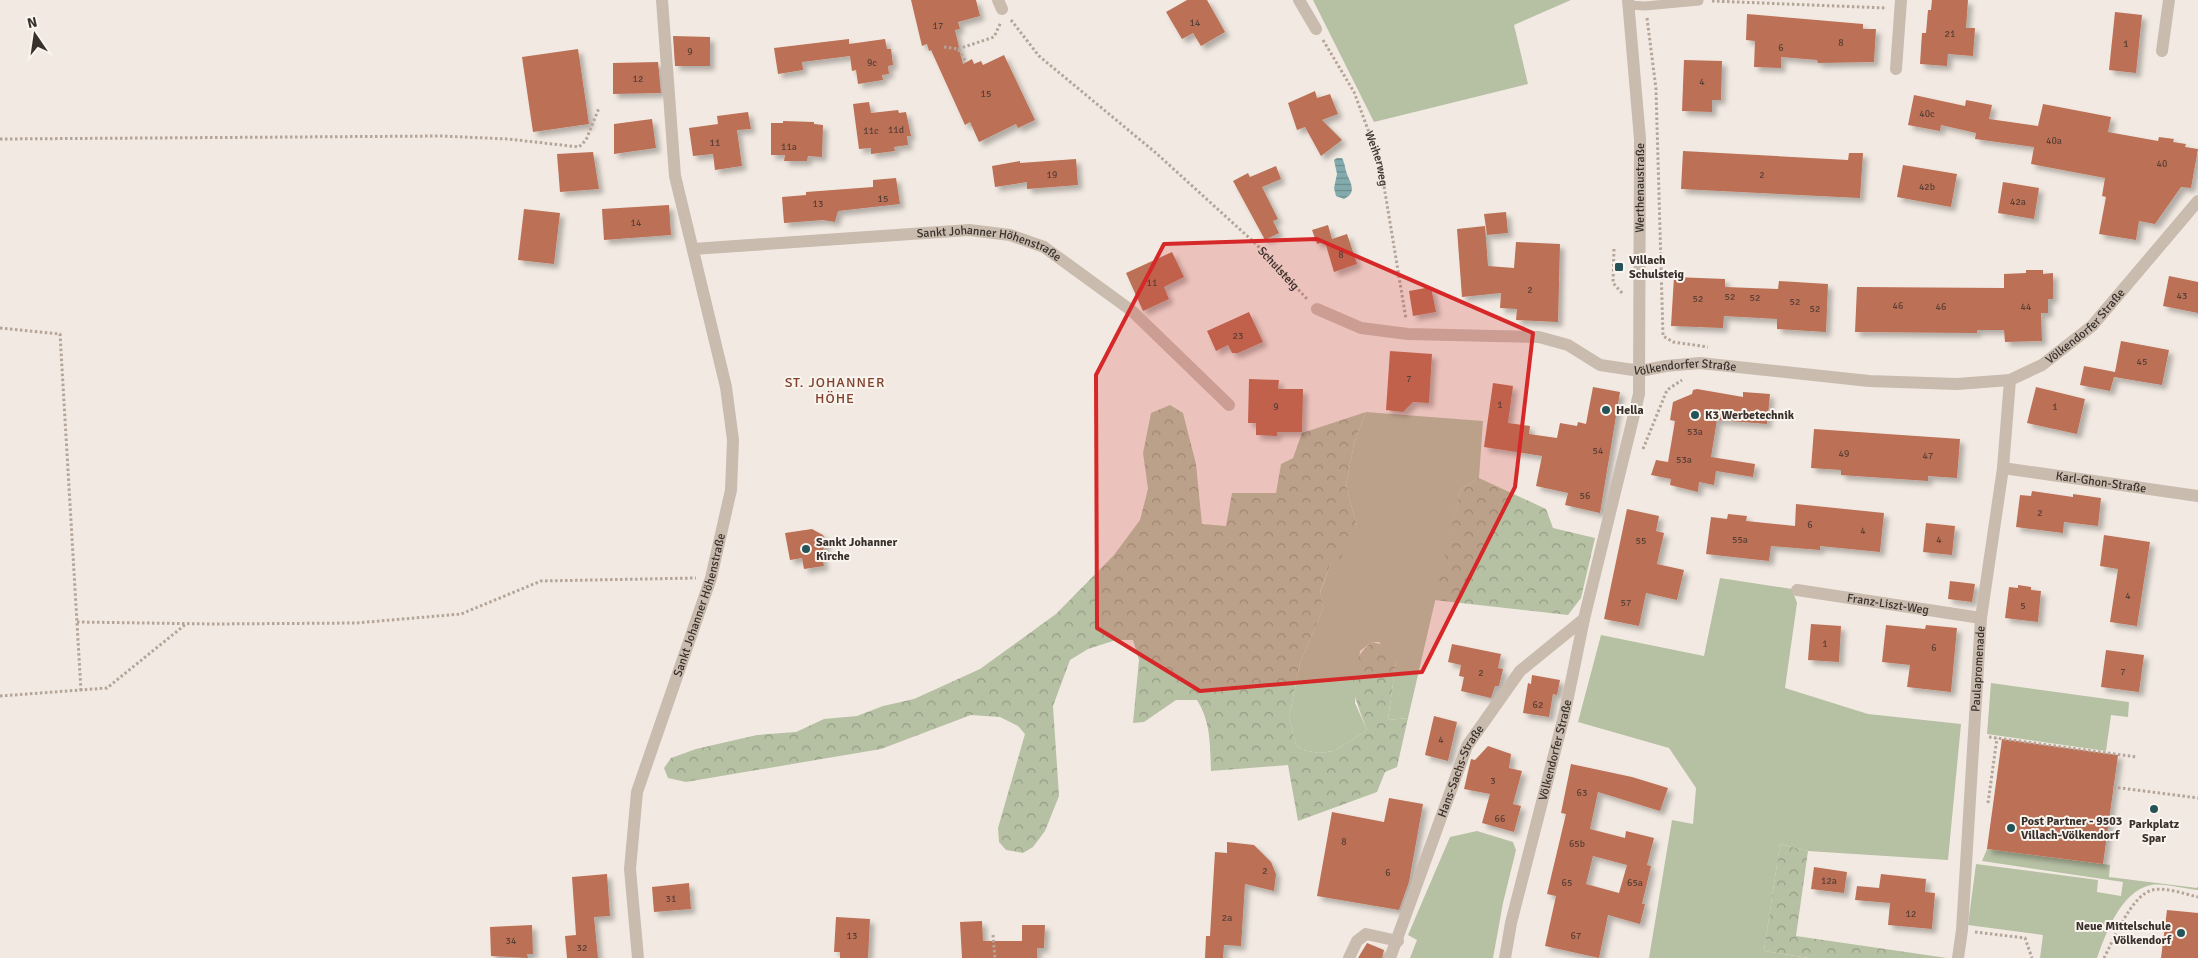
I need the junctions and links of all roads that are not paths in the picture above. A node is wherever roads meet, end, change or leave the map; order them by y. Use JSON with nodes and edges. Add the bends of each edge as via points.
{"nodes":[{"id":1,"x":662,"y":0,"type":"edge"},
{"id":2,"x":1300,"y":0,"type":"edge"},
{"id":3,"x":2169,"y":0,"type":"edge"},
{"id":4,"x":1699,"y":1,"type":"edge"},
{"id":5,"x":1629,"y":3,"type":"edge"},
{"id":6,"x":1901,"y":4,"type":"edge"},
{"id":7,"x":1316,"y":29,"type":"road end"},
{"id":8,"x":2162,"y":51,"type":"dead end"},
{"id":9,"x":1896,"y":69,"type":"dead end"},
{"id":10,"x":2198,"y":201,"type":"edge"},
{"id":11,"x":693,"y":249,"type":"junction"},
{"id":12,"x":1317,"y":309,"type":"road end"},
{"id":13,"x":1640,"y":371,"type":"junction"},
{"id":14,"x":2010,"y":380,"type":"junction"},
{"id":15,"x":1228,"y":405,"type":"dead end"},
{"id":16,"x":2003,"y":468,"type":"junction"},
{"id":17,"x":2198,"y":496,"type":"edge"},
{"id":18,"x":1797,"y":590,"type":"dead end"},
{"id":19,"x":1980,"y":618,"type":"junction"},
{"id":20,"x":1584,"y":619,"type":"junction"},
{"id":21,"x":1398,"y":941,"type":"junction"},
{"id":22,"x":638,"y":958,"type":"edge"},
{"id":23,"x":1349,"y":958,"type":"edge"},
{"id":24,"x":1390,"y":958,"type":"edge"},
{"id":25,"x":1505,"y":958,"type":"edge"},
{"id":26,"x":1958,"y":958,"type":"edge"}],
"edges":[{"from":1,"to":11,"type":"street","name":"Sankt Johanner Höhenstraße","via":[[675,176]]},
{"from":2,"to":7,"type":"street"},
{"from":3,"to":8,"type":"street"},
{"from":4,"to":5,"type":"lane","name":"Werthenaustraße","via":[[1645,6]]},
{"from":5,"to":13,"type":"street","name":"Werthenaustraße","via":[[1640,139]]},
{"from":6,"to":9,"type":"street"},
{"from":10,"to":14,"type":"street","name":"Völkendorfer Straße","via":[[2092,326],[2042,365]]},
{"from":11,"to":15,"type":"street","name":"Sankt Johanner Höhenstraße","via":[[969,230],[1010,235],[1044,247],[1132,311]]},
{"from":11,"to":22,"type":"street","name":"Sankt Johanner Höhenstraße","via":[[726,387],[733,440],[731,490],[711,578],[637,792],[630,869]]},
{"from":12,"to":13,"type":"street","via":[[1361,328],[1408,334],[1539,338],[1568,345],[1600,365]]},
{"from":13,"to":14,"type":"street","name":"Völkendorfer Straße","via":[[1700,363],[1869,381],[1957,384]]},
{"from":13,"to":20,"type":"street","name":"Völkendorfer Straße","via":[[1639,394],[1625,458]]},
{"from":14,"to":16,"type":"street","name":"Paulapromenade"},
{"from":16,"to":17,"type":"street","name":"Karl-Ghon-Straße"},
{"from":16,"to":19,"type":"street","name":"Paulapromenade"},
{"from":18,"to":19,"type":"street","name":"Franz-Liszt-Weg"},
{"from":19,"to":26,"type":"street","name":"Paulapromenade"},
{"from":20,"to":21,"type":"street","name":"Hans-Sachs-Straße","via":[[1520,671],[1467,746]]},
{"from":20,"to":25,"type":"street","name":"Völkendorfer Straße","via":[[1565,712],[1513,914]]},
{"from":21,"to":23,"type":"street","via":[[1366,934],[1357,941]]},
{"from":21,"to":24,"type":"street","name":"Hans-Sachs-Straße"}]}
